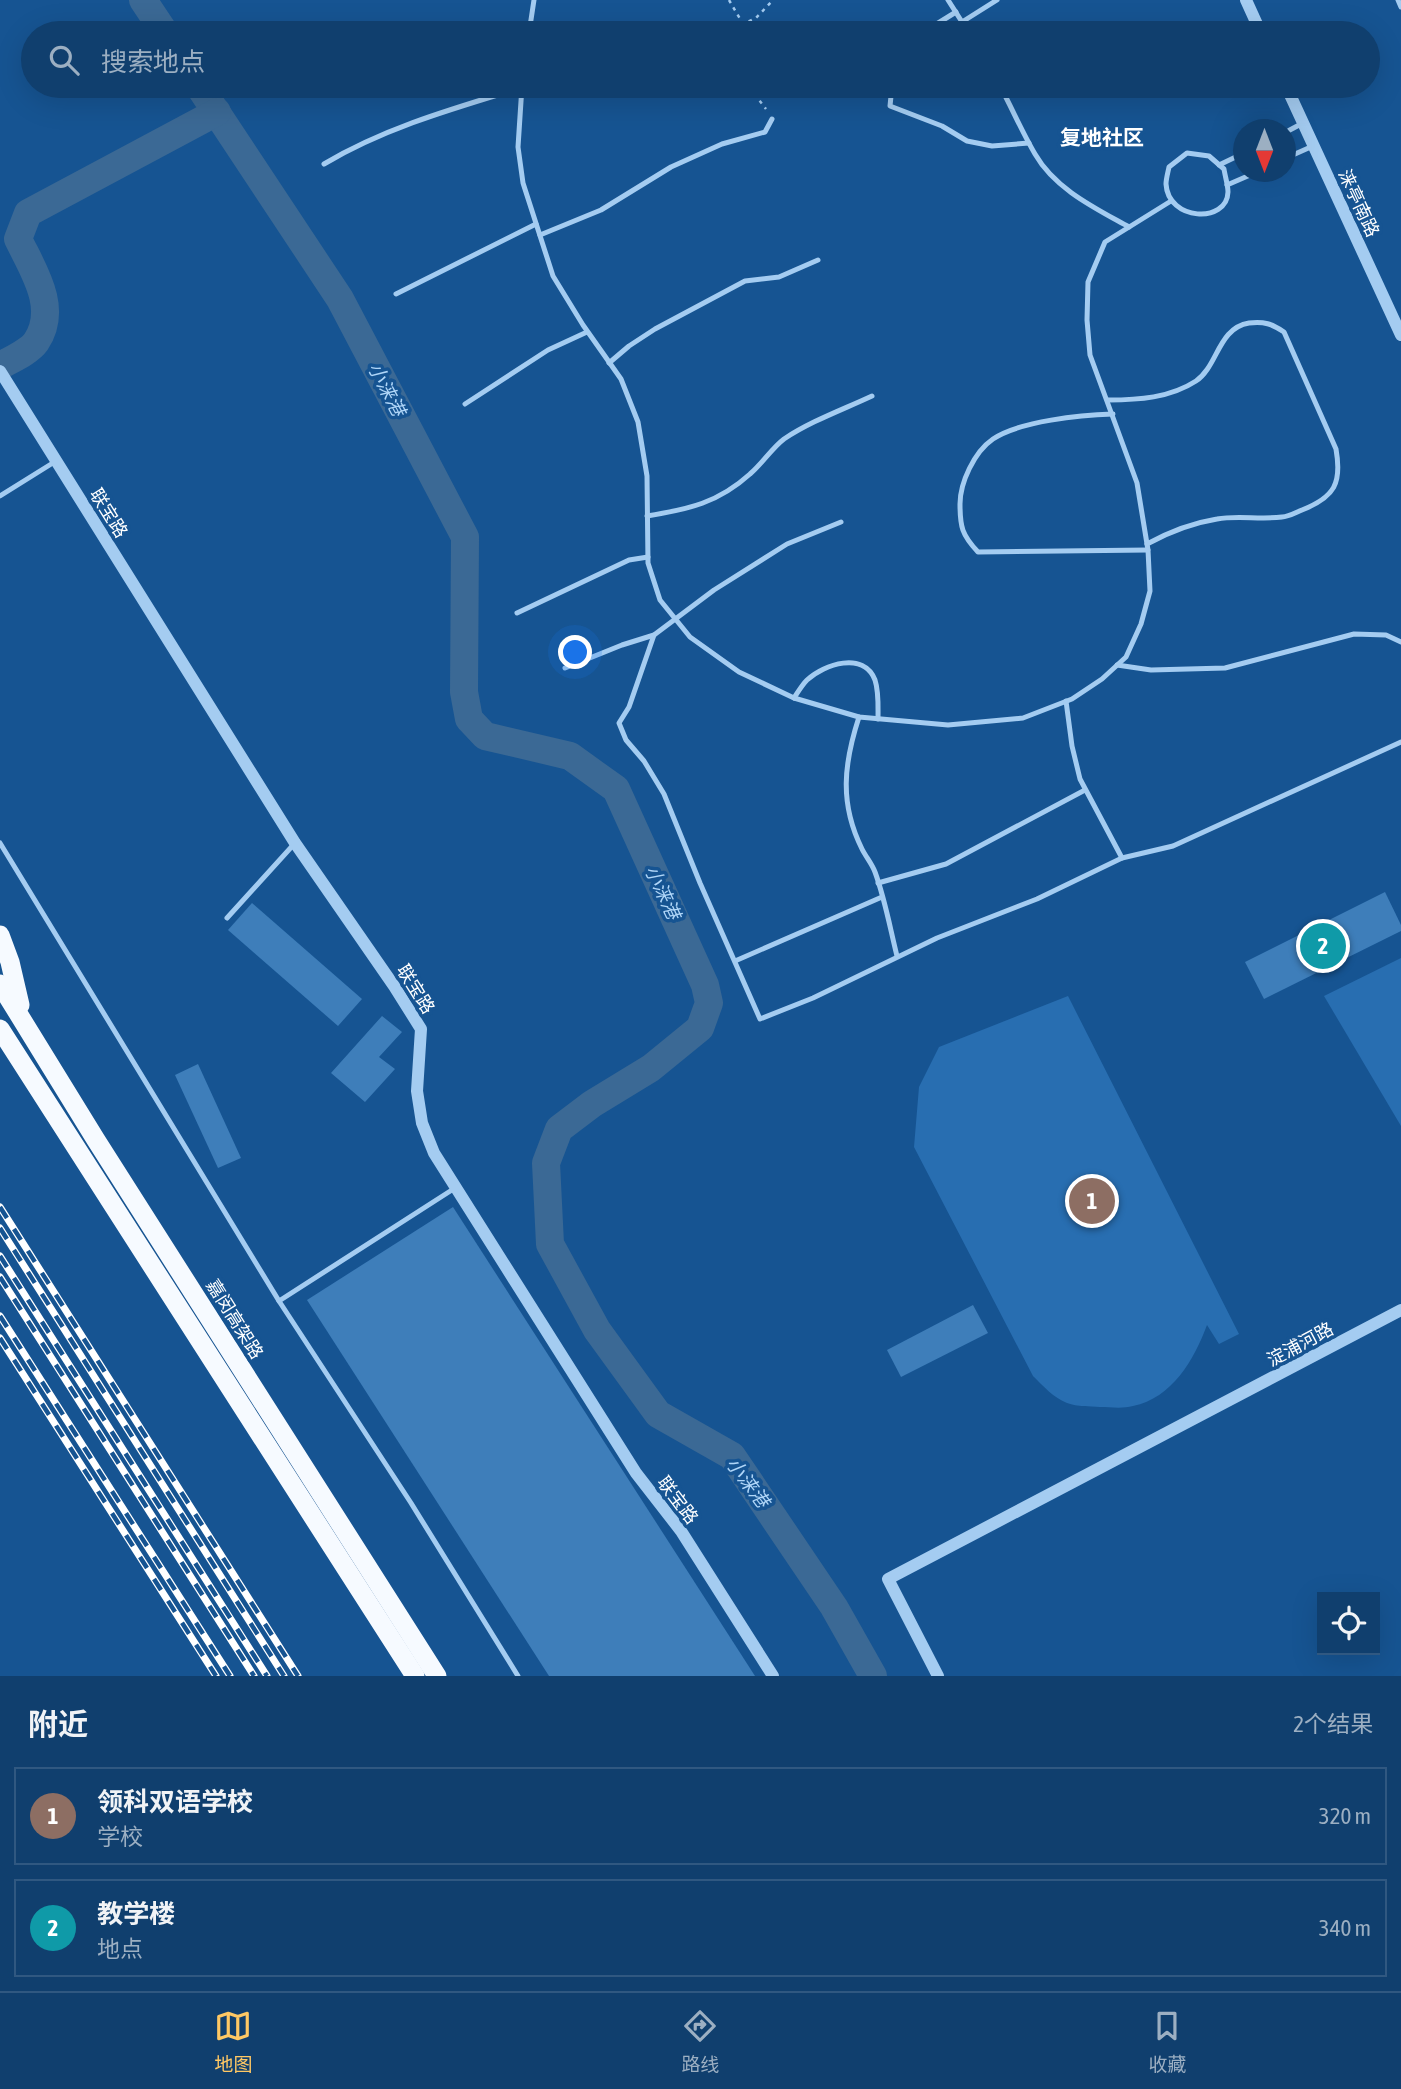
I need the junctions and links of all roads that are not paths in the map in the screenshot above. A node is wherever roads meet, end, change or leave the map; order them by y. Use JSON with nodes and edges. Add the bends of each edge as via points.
{"nodes":[{"id":1,"x":534,"y":0,"type":"edge"},
{"id":2,"x":948,"y":0,"type":"edge"},
{"id":3,"x":997,"y":0,"type":"edge"},
{"id":4,"x":1246,"y":0,"type":"edge"},
{"id":5,"x":1398,"y":0,"type":"edge"},
{"id":6,"x":1401,"y":7,"type":"edge"},
{"id":7,"x":956,"y":12,"type":"junction"},
{"id":8,"x":531,"y":21,"type":"edge"},
{"id":9,"x":941,"y":21,"type":"edge"},
{"id":10,"x":961,"y":21,"type":"edge"},
{"id":11,"x":964,"y":21,"type":"edge"},
{"id":12,"x":1256,"y":21,"type":"edge"},
{"id":13,"x":488,"y":98,"type":"edge"},
{"id":14,"x":521,"y":98,"type":"edge"},
{"id":15,"x":890,"y":98,"type":"edge"},
{"id":16,"x":1006,"y":98,"type":"edge"},
{"id":17,"x":1292,"y":98,"type":"edge"},
{"id":18,"x":772,"y":119,"type":"road end"},
{"id":19,"x":1303,"y":123,"type":"junction"},
{"id":20,"x":1296,"y":127,"type":"edge"},
{"id":21,"x":1029,"y":143,"type":"junction"},
{"id":22,"x":1313,"y":146,"type":"junction"},
{"id":23,"x":1296,"y":154,"type":"edge"},
{"id":24,"x":1233,"y":158,"type":"edge"},
{"id":25,"x":324,"y":164,"type":"dead end"},
{"id":26,"x":1219,"y":165,"type":"junction"},
{"id":27,"x":1234,"y":182,"type":"edge"},
{"id":28,"x":1227,"y":185,"type":"junction"},
{"id":29,"x":1171,"y":201,"type":"junction"},
{"id":30,"x":536,"y":223,"type":"junction"},
{"id":31,"x":1129,"y":227,"type":"junction"},
{"id":32,"x":540,"y":235,"type":"junction"},
{"id":33,"x":818,"y":260,"type":"dead end"},
{"id":34,"x":396,"y":294,"type":"dead end"},
{"id":35,"x":587,"y":332,"type":"junction"},
{"id":36,"x":1401,"y":335,"type":"edge"},
{"id":37,"x":609,"y":363,"type":"junction"},
{"id":38,"x":0,"y":371,"type":"edge"},
{"id":39,"x":872,"y":396,"type":"dead end"},
{"id":40,"x":1108,"y":400,"type":"junction"},
{"id":41,"x":465,"y":404,"type":"dead end"},
{"id":42,"x":1113,"y":414,"type":"junction"},
{"id":43,"x":56,"y":461,"type":"junction"},
{"id":44,"x":0,"y":496,"type":"edge"},
{"id":45,"x":647,"y":516,"type":"junction"},
{"id":46,"x":841,"y":522,"type":"dead end"},
{"id":47,"x":1148,"y":547,"type":"junction"},
{"id":48,"x":648,"y":557,"type":"junction"},
{"id":49,"x":517,"y":612,"type":"dead end"},
{"id":50,"x":675,"y":618,"type":"junction"},
{"id":51,"x":654,"y":635,"type":"junction"},
{"id":52,"x":1401,"y":642,"type":"edge"},
{"id":53,"x":1117,"y":665,"type":"junction"},
{"id":54,"x":565,"y":668,"type":"dead end"},
{"id":55,"x":794,"y":698,"type":"junction"},
{"id":56,"x":1066,"y":701,"type":"junction"},
{"id":57,"x":859,"y":717,"type":"junction"},
{"id":58,"x":878,"y":719,"type":"junction"},
{"id":59,"x":1401,"y":742,"type":"edge"},
{"id":60,"x":1086,"y":790,"type":"junction"},
{"id":61,"x":0,"y":842,"type":"edge"},
{"id":62,"x":295,"y":843,"type":"junction"},
{"id":63,"x":1122,"y":858,"type":"junction"},
{"id":64,"x":878,"y":883,"type":"junction"},
{"id":65,"x":882,"y":897,"type":"junction"},
{"id":66,"x":227,"y":918,"type":"dead end"},
{"id":67,"x":0,"y":935,"type":"edge"},
{"id":68,"x":897,"y":956,"type":"junction"},
{"id":69,"x":735,"y":961,"type":"junction"},
{"id":70,"x":0,"y":984,"type":"edge"},
{"id":71,"x":24,"y":1024,"type":"junction"},
{"id":72,"x":3,"y":1035,"type":"edge"},
{"id":73,"x":455,"y":1188,"type":"junction"},
{"id":74,"x":279,"y":1301,"type":"junction"},
{"id":75,"x":1401,"y":1310,"type":"edge"},
{"id":76,"x":415,"y":1676,"type":"edge"},
{"id":77,"x":437,"y":1676,"type":"edge"},
{"id":78,"x":519,"y":1676,"type":"edge"},
{"id":79,"x":774,"y":1676,"type":"edge"},
{"id":80,"x":938,"y":1676,"type":"edge"}],
"edges":[{"from":1,"to":8,"type":"lane"},
{"from":2,"to":7,"type":"lane"},
{"from":3,"to":11,"type":"lane"},
{"from":4,"to":12,"type":"street"},
{"from":5,"to":6,"type":"lane"},
{"from":7,"to":9,"type":"lane"},
{"from":7,"to":10,"type":"lane"},
{"from":13,"to":25,"type":"lane","via":[[417,120]]},
{"from":14,"to":30,"type":"lane","via":[[518,147]]},
{"from":15,"to":21,"type":"lane","via":[[890,106],[943,126],[967,141],[992,146]]},
{"from":16,"to":21,"type":"lane"},
{"from":17,"to":19,"type":"street","name":"涞亭南路"},
{"from":18,"to":32,"type":"lane","via":[[765,132],[722,144],[671,167],[601,210]]},
{"from":19,"to":20,"type":"lane"},
{"from":19,"to":22,"type":"street","name":"涞亭南路"},
{"from":21,"to":31,"type":"lane","via":[[1060,184]]},
{"from":22,"to":23,"type":"lane"},
{"from":22,"to":36,"type":"street","name":"涞亭南路"},
{"from":24,"to":26,"type":"lane"},
{"from":26,"to":28,"type":"lane"},
{"from":26,"to":29,"type":"lane","via":[[1209,156],[1187,153],[1169,167],[1166,185]]},
{"from":27,"to":28,"type":"lane"},
{"from":28,"to":29,"type":"lane","via":[[1222,206],[1205,215],[1184,212]]},
{"from":29,"to":31,"type":"lane"},
{"from":30,"to":32,"type":"lane"},
{"from":30,"to":34,"type":"lane"},
{"from":31,"to":40,"type":"lane","via":[[1105,242],[1088,282],[1090,355]]},
{"from":32,"to":35,"type":"lane","via":[[553,276]]},
{"from":33,"to":37,"type":"lane","via":[[779,277],[745,281],[655,329]]},
{"from":35,"to":37,"type":"lane"},
{"from":35,"to":41,"type":"lane","via":[[548,350]]},
{"from":37,"to":45,"type":"lane","via":[[621,379],[638,422],[647,476]]},
{"from":38,"to":43,"type":"street","name":"联宝路"},
{"from":39,"to":45,"type":"lane","via":[[800,429],[727,493],[694,507]]},
{"from":40,"to":42,"type":"lane"},
{"from":40,"to":47,"type":"lane","via":[[1168,395],[1198,379],[1227,336],[1241,324],[1271,323],[1284,332],[1336,449],[1338,479],[1330,495],[1313,506],[1284,517],[1220,518],[1170,531]]},
{"from":42,"to":47,"type":"lane","via":[[1137,483]]},
{"from":42,"to":47,"type":"lane","via":[[1052,420],[992,439],[960,490],[960,524],[966,540],[978,552]]},
{"from":43,"to":44,"type":"lane"},
{"from":43,"to":62,"type":"street","name":"联宝路"},
{"from":45,"to":48,"type":"lane"},
{"from":46,"to":50,"type":"lane","via":[[787,544]]},
{"from":47,"to":53,"type":"lane","via":[[1150,591],[1141,624],[1126,657]]},
{"from":48,"to":49,"type":"lane","via":[[629,560]]},
{"from":48,"to":50,"type":"lane","via":[[660,600]]},
{"from":50,"to":51,"type":"lane"},
{"from":50,"to":55,"type":"lane","via":[[690,637],[740,672]]},
{"from":51,"to":54,"type":"lane"},
{"from":51,"to":69,"type":"lane","via":[[620,723],[626,740],[664,794]]},
{"from":52,"to":53,"type":"lane","via":[[1387,635],[1354,634],[1225,668],[1151,670]]},
{"from":53,"to":56,"type":"lane","via":[[1102,680]]},
{"from":55,"to":57,"type":"lane"},
{"from":55,"to":58,"type":"lane","via":[[807,680],[825,668],[846,662],[864,666],[874,678]]},
{"from":56,"to":58,"type":"lane","via":[[1023,718],[948,725]]},
{"from":56,"to":60,"type":"lane","via":[[1072,746]]},
{"from":57,"to":58,"type":"lane"},
{"from":57,"to":64,"type":"lane","via":[[848,752],[845,786],[850,820]]},
{"from":59,"to":63,"type":"lane","via":[[1172,846]]},
{"from":60,"to":63,"type":"lane"},
{"from":60,"to":64,"type":"lane","via":[[946,864]]},
{"from":61,"to":74,"type":"lane"},
{"from":62,"to":66,"type":"lane"},
{"from":62,"to":73,"type":"street","name":"联宝路","via":[[421,1029],[417,1091],[422,1124]]},
{"from":63,"to":68,"type":"lane","via":[[1037,899]]},
{"from":64,"to":65,"type":"lane"},
{"from":65,"to":68,"type":"lane"},
{"from":65,"to":69,"type":"lane"},
{"from":67,"to":71,"type":"highway"},
{"from":68,"to":69,"type":"lane","via":[[813,998],[760,1018]]},
{"from":70,"to":71,"type":"highway","name":"嘉闵高架路"},
{"from":71,"to":77,"type":"highway","name":"嘉闵高架路"},
{"from":72,"to":76,"type":"highway"},
{"from":73,"to":74,"type":"lane"},
{"from":73,"to":79,"type":"street","name":"联宝路","via":[[636,1473],[681,1531]]},
{"from":74,"to":78,"type":"lane"},
{"from":75,"to":80,"type":"street","name":"淀浦河路","via":[[888,1578]]}]}
